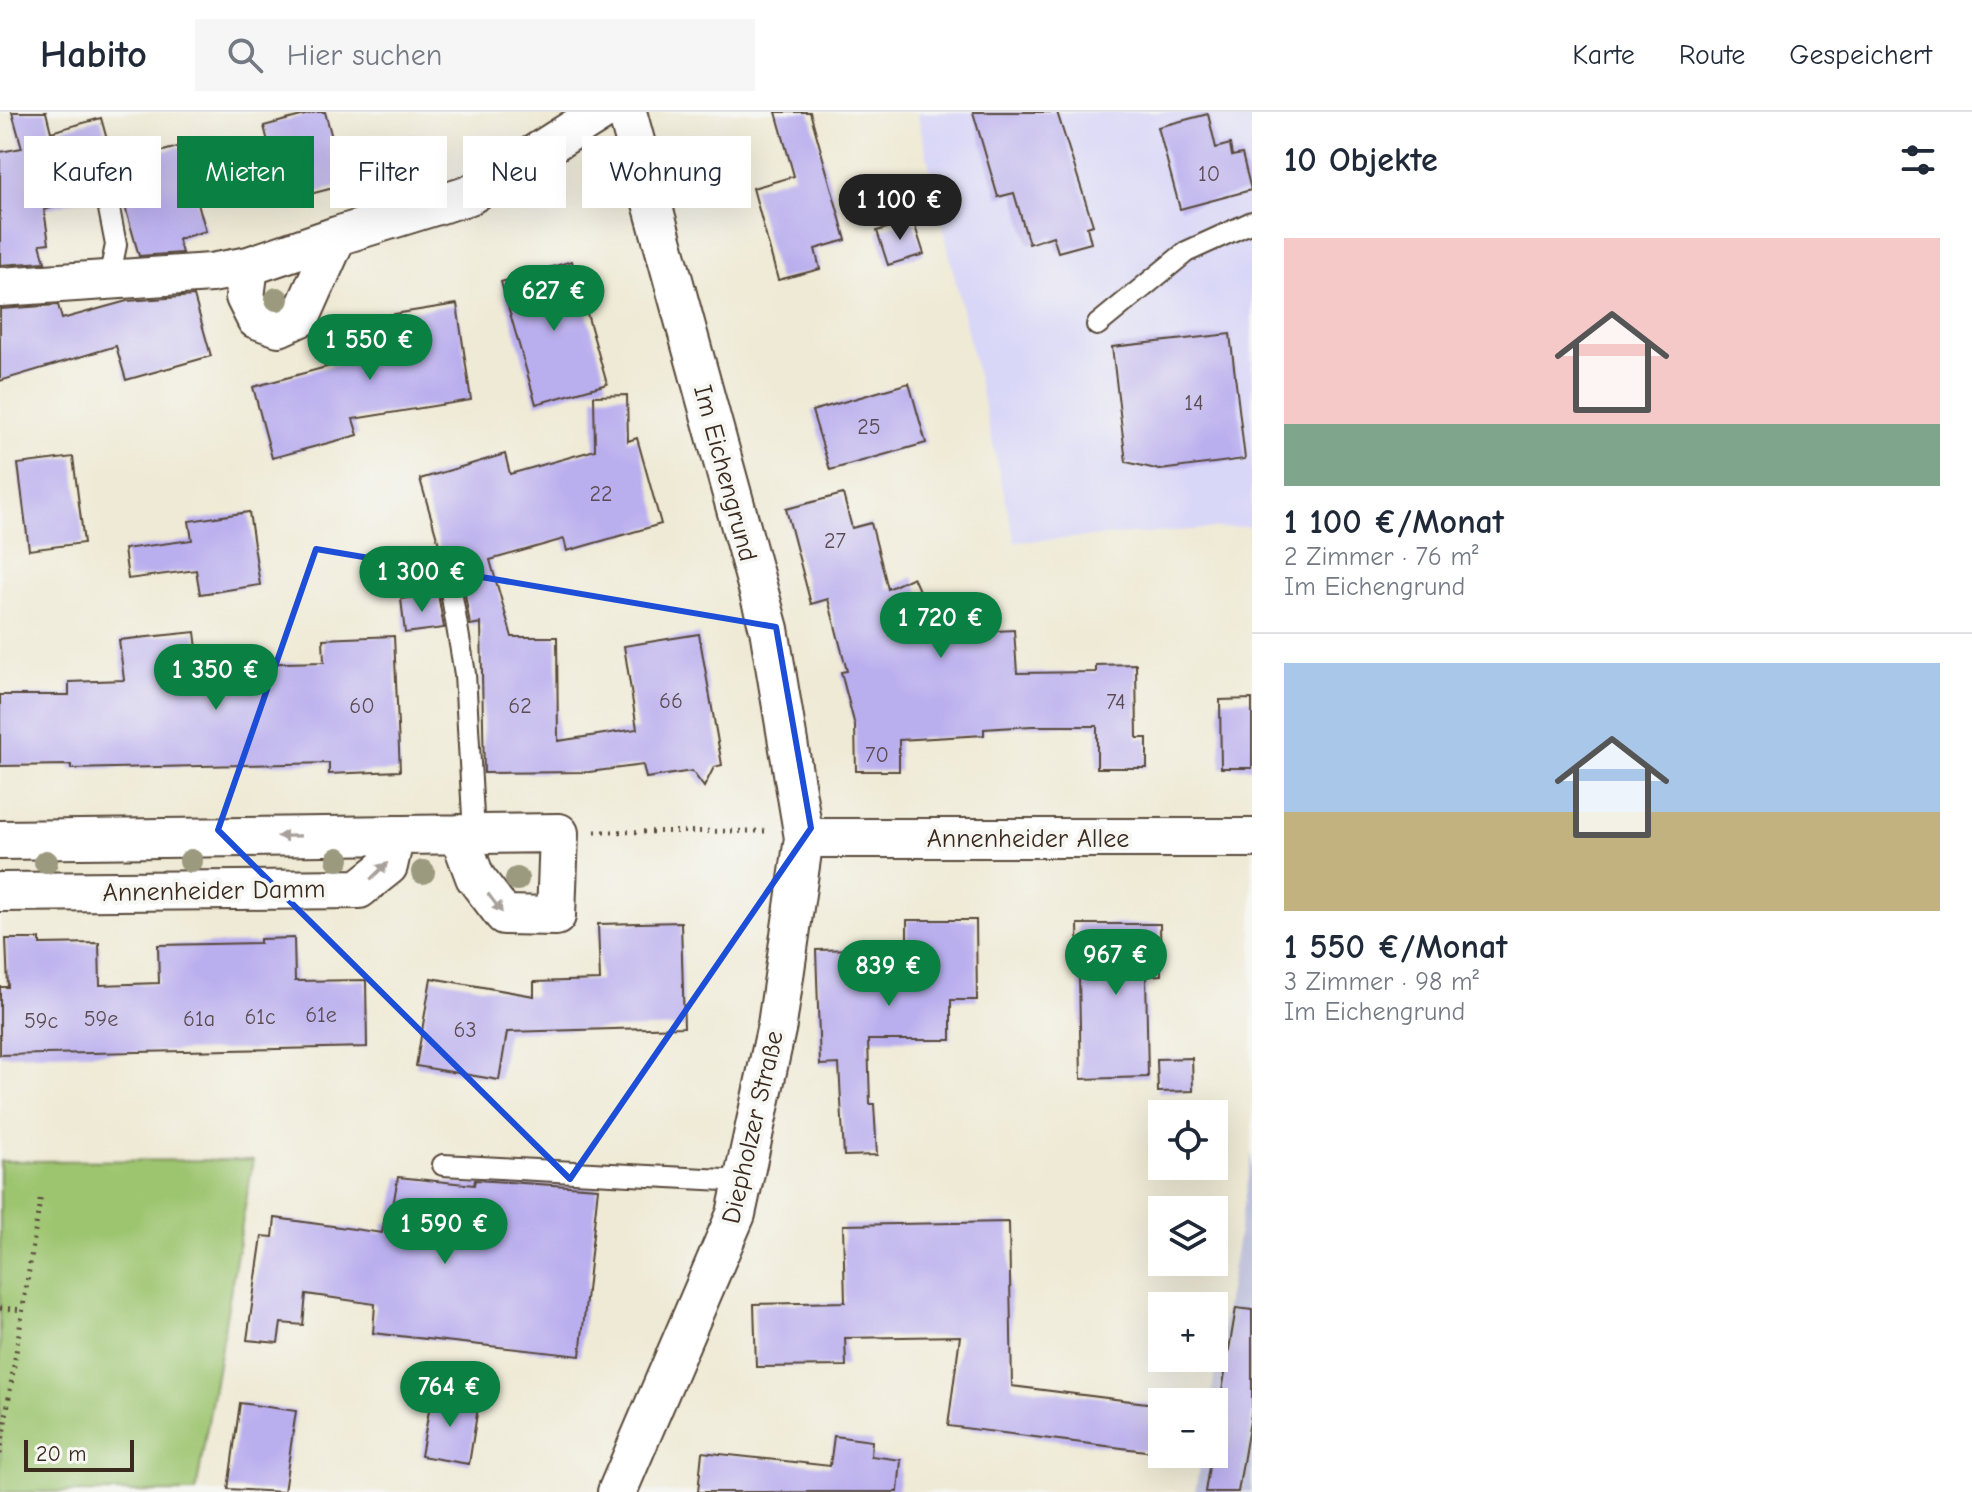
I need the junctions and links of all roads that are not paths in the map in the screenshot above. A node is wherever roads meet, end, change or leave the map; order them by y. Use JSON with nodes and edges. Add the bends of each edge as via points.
{"nodes":[{"id":1,"x":601,"y":112,"type":"edge"},
{"id":2,"x":627,"y":112,"type":"edge"},
{"id":3,"x":109,"y":208,"type":"edge"},
{"id":4,"x":1252,"y":222,"type":"edge"},
{"id":5,"x":337,"y":236,"type":"junction"},
{"id":6,"x":249,"y":266,"type":"junction"},
{"id":7,"x":109,"y":279,"type":"junction"},
{"id":8,"x":0,"y":287,"type":"edge"},
{"id":9,"x":1097,"y":325,"type":"dead end"},
{"id":10,"x":450,"y":585,"type":"dead end"},
{"id":11,"x":467,"y":834,"type":"junction"},
{"id":12,"x":395,"y":835,"type":"junction"},
{"id":13,"x":804,"y":838,"type":"junction"},
{"id":14,"x":1252,"y":838,"type":"edge"},
{"id":15,"x":0,"y":840,"type":"edge"},
{"id":16,"x":0,"y":892,"type":"edge"},
{"id":17,"x":443,"y":1165,"type":"dead end"},
{"id":18,"x":743,"y":1181,"type":"junction"},
{"id":19,"x":617,"y":1492,"type":"edge"}],
"edges":[{"from":1,"to":5,"type":"street","via":[[470,195]]},
{"from":2,"to":13,"type":"street","name":"Im Eichengrund","via":[[769,629]]},
{"from":3,"to":7,"type":"lane","via":[[116,245]]},
{"from":4,"to":9,"type":"lane","via":[[1186,252]]},
{"from":5,"to":6,"type":"street"},
{"from":5,"to":6,"type":"street","via":[[301,317],[279,327],[256,319],[245,297]]},
{"from":6,"to":7,"type":"street"},
{"from":7,"to":8,"type":"street"},
{"from":10,"to":11,"type":"lane","via":[[465,674]]},
{"from":11,"to":11,"type":"street","name":"Annenheider Damm","one_way":true,"via":[[475,877],[504,915],[556,916],[573,833]]},
{"from":11,"to":12,"type":"street","name":"Annenheider Damm"},
{"from":12,"to":15,"type":"street","name":"Annenheider Damm","one_way":true},
{"from":16,"to":12,"type":"street","name":"Annenheider Damm","one_way":true,"via":[[359,889],[388,866]]},
{"from":13,"to":14,"type":"street","name":"Annenheider Allee"},
{"from":13,"to":18,"type":"street","name":"Diepholzer Straße","via":[[777,1025]]},
{"from":17,"to":18,"type":"lane"},
{"from":18,"to":19,"type":"street","name":"Diepholzer Straße","via":[[736,1214]]}]}
